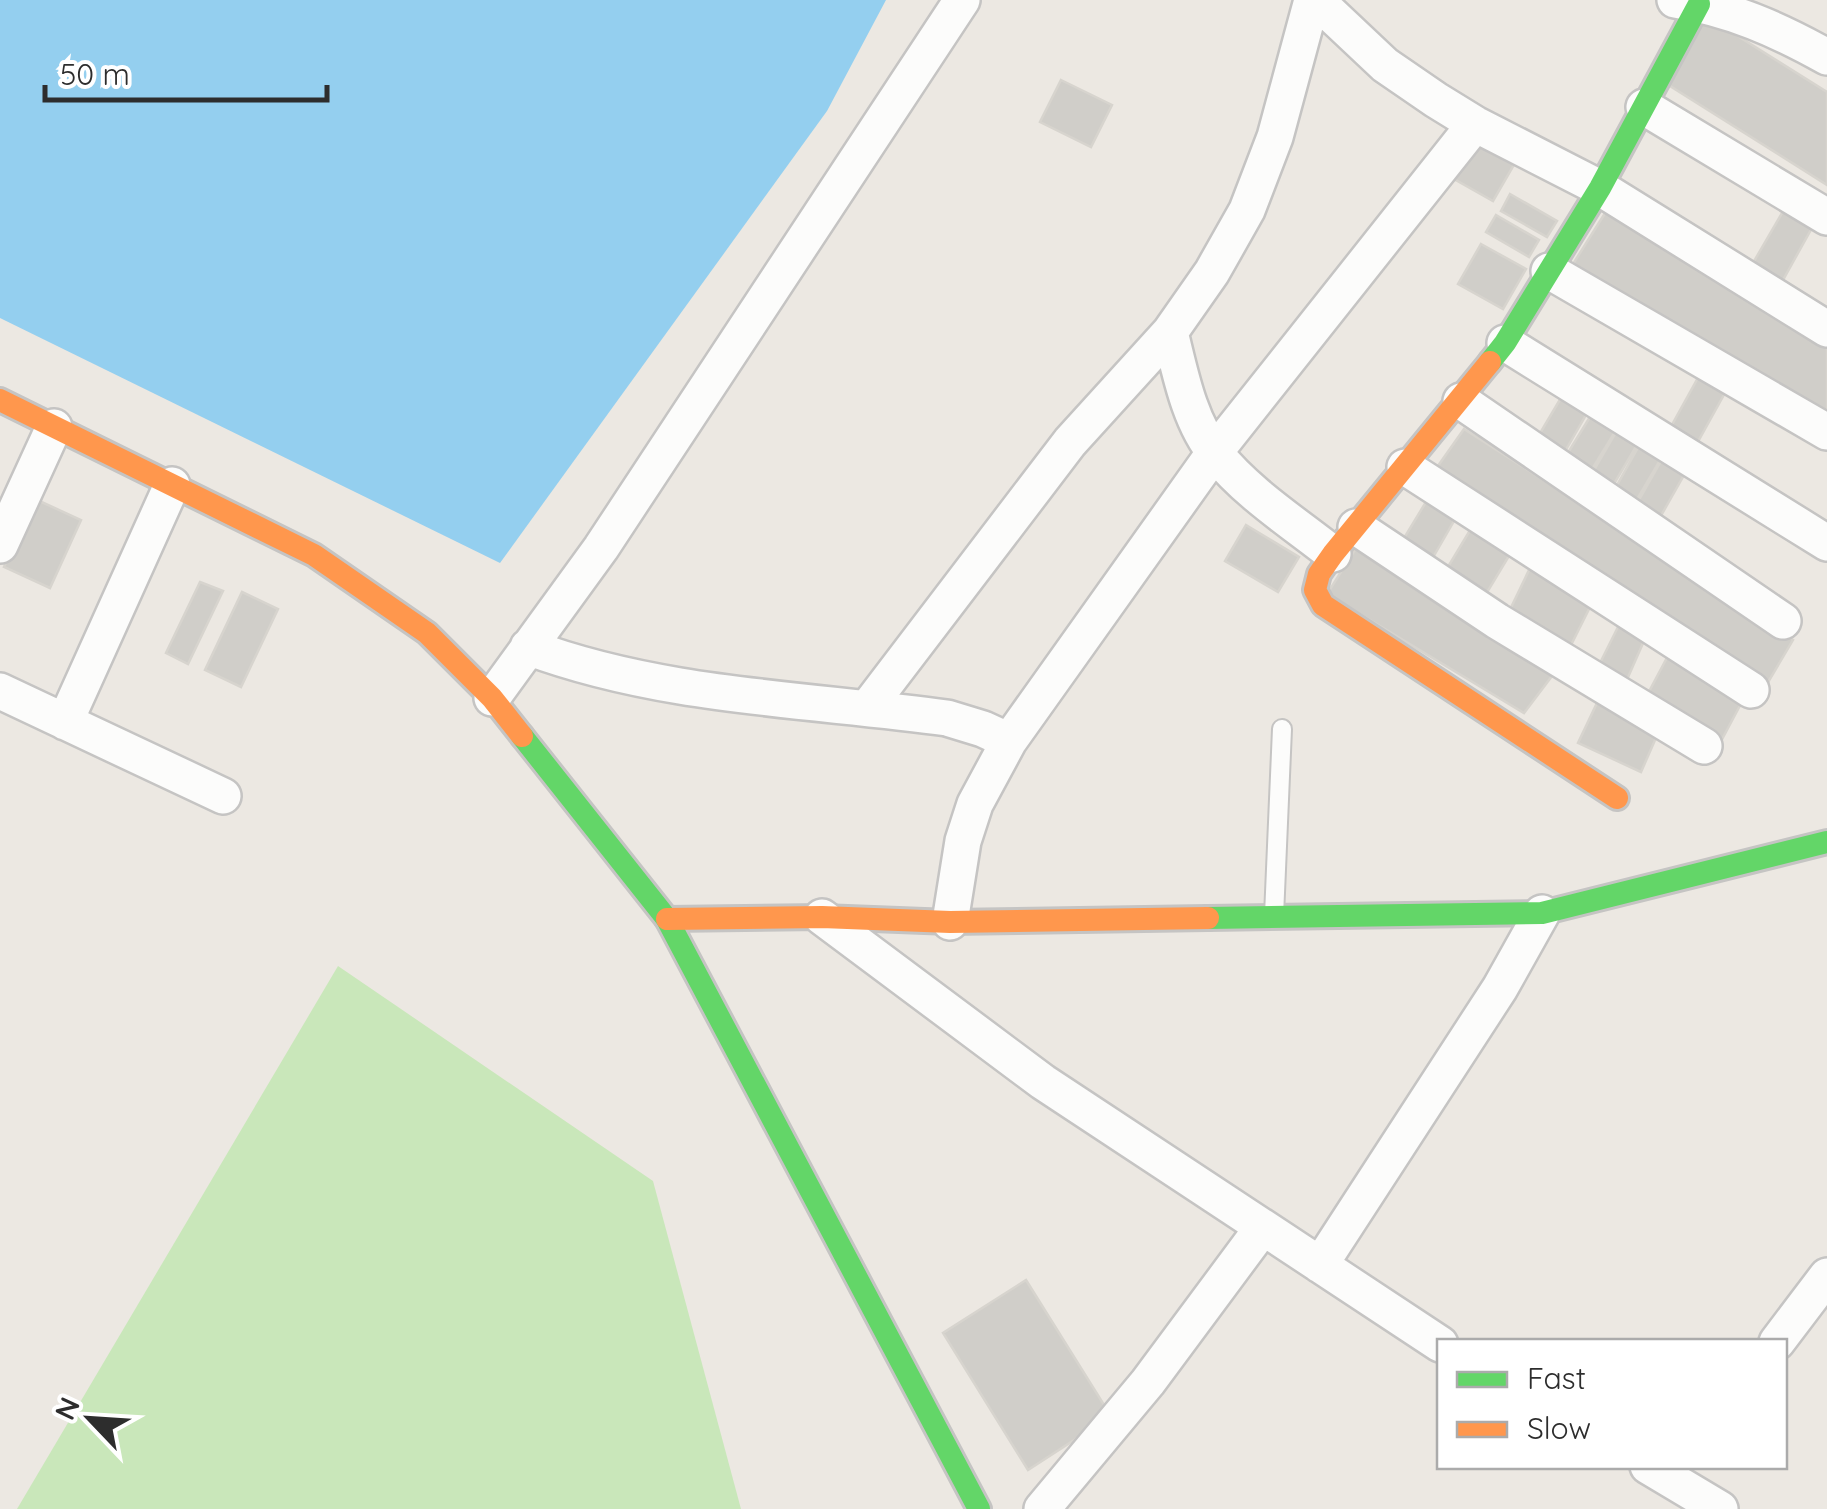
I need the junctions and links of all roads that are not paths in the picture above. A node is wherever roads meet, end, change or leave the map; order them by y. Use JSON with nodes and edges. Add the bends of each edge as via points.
{"nodes":[{"id":1,"x":962,"y":0,"type":"edge"},
{"id":2,"x":1314,"y":0,"type":"edge"},
{"id":3,"x":1686,"y":2,"type":"edge"},
{"id":4,"x":1827,"y":57,"type":"edge"},
{"id":5,"x":1644,"y":107,"type":"junction"},
{"id":6,"x":1475,"y":124,"type":"junction"},
{"id":7,"x":1600,"y":188,"type":"junction"},
{"id":8,"x":1827,"y":216,"type":"edge"},
{"id":9,"x":1548,"y":270,"type":"junction"},
{"id":10,"x":1827,"y":329,"type":"edge"},
{"id":11,"x":1170,"y":332,"type":"junction"},
{"id":12,"x":1505,"y":343,"type":"junction"},
{"id":13,"x":0,"y":400,"type":"edge"},
{"id":14,"x":1461,"y":401,"type":"junction"},
{"id":15,"x":54,"y":427,"type":"junction"},
{"id":16,"x":1827,"y":432,"type":"edge"},
{"id":17,"x":1214,"y":452,"type":"junction"},
{"id":18,"x":1405,"y":468,"type":"junction"},
{"id":19,"x":172,"y":485,"type":"junction"},
{"id":20,"x":1356,"y":527,"type":"junction"},
{"id":21,"x":1827,"y":544,"type":"edge"},
{"id":22,"x":0,"y":545,"type":"edge"},
{"id":23,"x":1333,"y":554,"type":"junction"},
{"id":24,"x":1783,"y":621,"type":"dead end"},
{"id":25,"x":528,"y":647,"type":"junction"},
{"id":26,"x":1751,"y":690,"type":"dead end"},
{"id":27,"x":0,"y":691,"type":"edge"},
{"id":28,"x":492,"y":698,"type":"junction"},
{"id":29,"x":868,"y":707,"type":"junction"},
{"id":30,"x":65,"y":722,"type":"junction"},
{"id":31,"x":1282,"y":729,"type":"dead end"},
{"id":32,"x":1009,"y":742,"type":"junction"},
{"id":33,"x":1704,"y":746,"type":"dead end"},
{"id":34,"x":223,"y":796,"type":"dead end"},
{"id":35,"x":1617,"y":798,"type":"dead end"},
{"id":36,"x":1827,"y":842,"type":"edge"},
{"id":37,"x":1542,"y":913,"type":"junction"},
{"id":38,"x":822,"y":917,"type":"junction"},
{"id":39,"x":1274,"y":917,"type":"junction"},
{"id":40,"x":666,"y":919,"type":"junction"},
{"id":41,"x":950,"y":922,"type":"junction"},
{"id":42,"x":1263,"y":1227,"type":"junction"},
{"id":43,"x":1320,"y":1265,"type":"junction"},
{"id":44,"x":1827,"y":1276,"type":"edge"},
{"id":45,"x":1778,"y":1339,"type":"edge"},
{"id":46,"x":1437,"y":1342,"type":"edge"},
{"id":47,"x":1666,"y":1471,"type":"edge"},
{"id":48,"x":979,"y":1509,"type":"edge"},
{"id":49,"x":1042,"y":1509,"type":"edge"},
{"id":50,"x":1720,"y":1509,"type":"edge"}],
"edges":[{"from":1,"to":25,"type":"street","via":[[601,548]]},
{"from":2,"to":6,"type":"street","via":[[1385,65]]},
{"from":2,"to":11,"type":"street","via":[[1247,210]]},
{"from":3,"to":4,"type":"street","via":[[1776,28]]},
{"from":3,"to":5,"type":"street"},
{"from":5,"to":7,"type":"street"},
{"from":5,"to":8,"type":"street"},
{"from":6,"to":7,"type":"street"},
{"from":6,"to":17,"type":"street"},
{"from":7,"to":9,"type":"street"},
{"from":7,"to":10,"type":"street"},
{"from":9,"to":12,"type":"street"},
{"from":9,"to":16,"type":"street"},
{"from":11,"to":17,"type":"street","via":[[1182,380]]},
{"from":11,"to":29,"type":"street","via":[[1070,442]]},
{"from":12,"to":14,"type":"street"},
{"from":12,"to":21,"type":"street"},
{"from":13,"to":15,"type":"street"},
{"from":14,"to":18,"type":"street"},
{"from":14,"to":24,"type":"street"},
{"from":15,"to":19,"type":"street"},
{"from":15,"to":22,"type":"street"},
{"from":17,"to":23,"type":"street"},
{"from":17,"to":32,"type":"street"},
{"from":18,"to":20,"type":"street"},
{"from":18,"to":26,"type":"street"},
{"from":19,"to":28,"type":"street","via":[[314,555],[427,632]]},
{"from":19,"to":30,"type":"street"},
{"from":20,"to":23,"type":"street"},
{"from":20,"to":33,"type":"street"},
{"from":23,"to":35,"type":"street","via":[[1318,574],[1322,606]]},
{"from":25,"to":28,"type":"street"},
{"from":25,"to":29,"type":"street","via":[[625,678]]},
{"from":27,"to":30,"type":"street"},
{"from":28,"to":40,"type":"street"},
{"from":29,"to":32,"type":"street","via":[[947,718]]},
{"from":30,"to":34,"type":"street"},
{"from":31,"to":39,"type":"lane"},
{"from":32,"to":41,"type":"street","via":[[962,840]]},
{"from":36,"to":37,"type":"street"},
{"from":37,"to":39,"type":"street"},
{"from":37,"to":43,"type":"street"},
{"from":38,"to":40,"type":"street"},
{"from":38,"to":41,"type":"street"},
{"from":38,"to":42,"type":"street","via":[[1043,1082]]},
{"from":39,"to":41,"type":"street"},
{"from":40,"to":48,"type":"street"},
{"from":42,"to":43,"type":"street"},
{"from":42,"to":49,"type":"street","via":[[1148,1382]]},
{"from":43,"to":46,"type":"street"},
{"from":44,"to":45,"type":"street"},
{"from":47,"to":50,"type":"street"}]}
